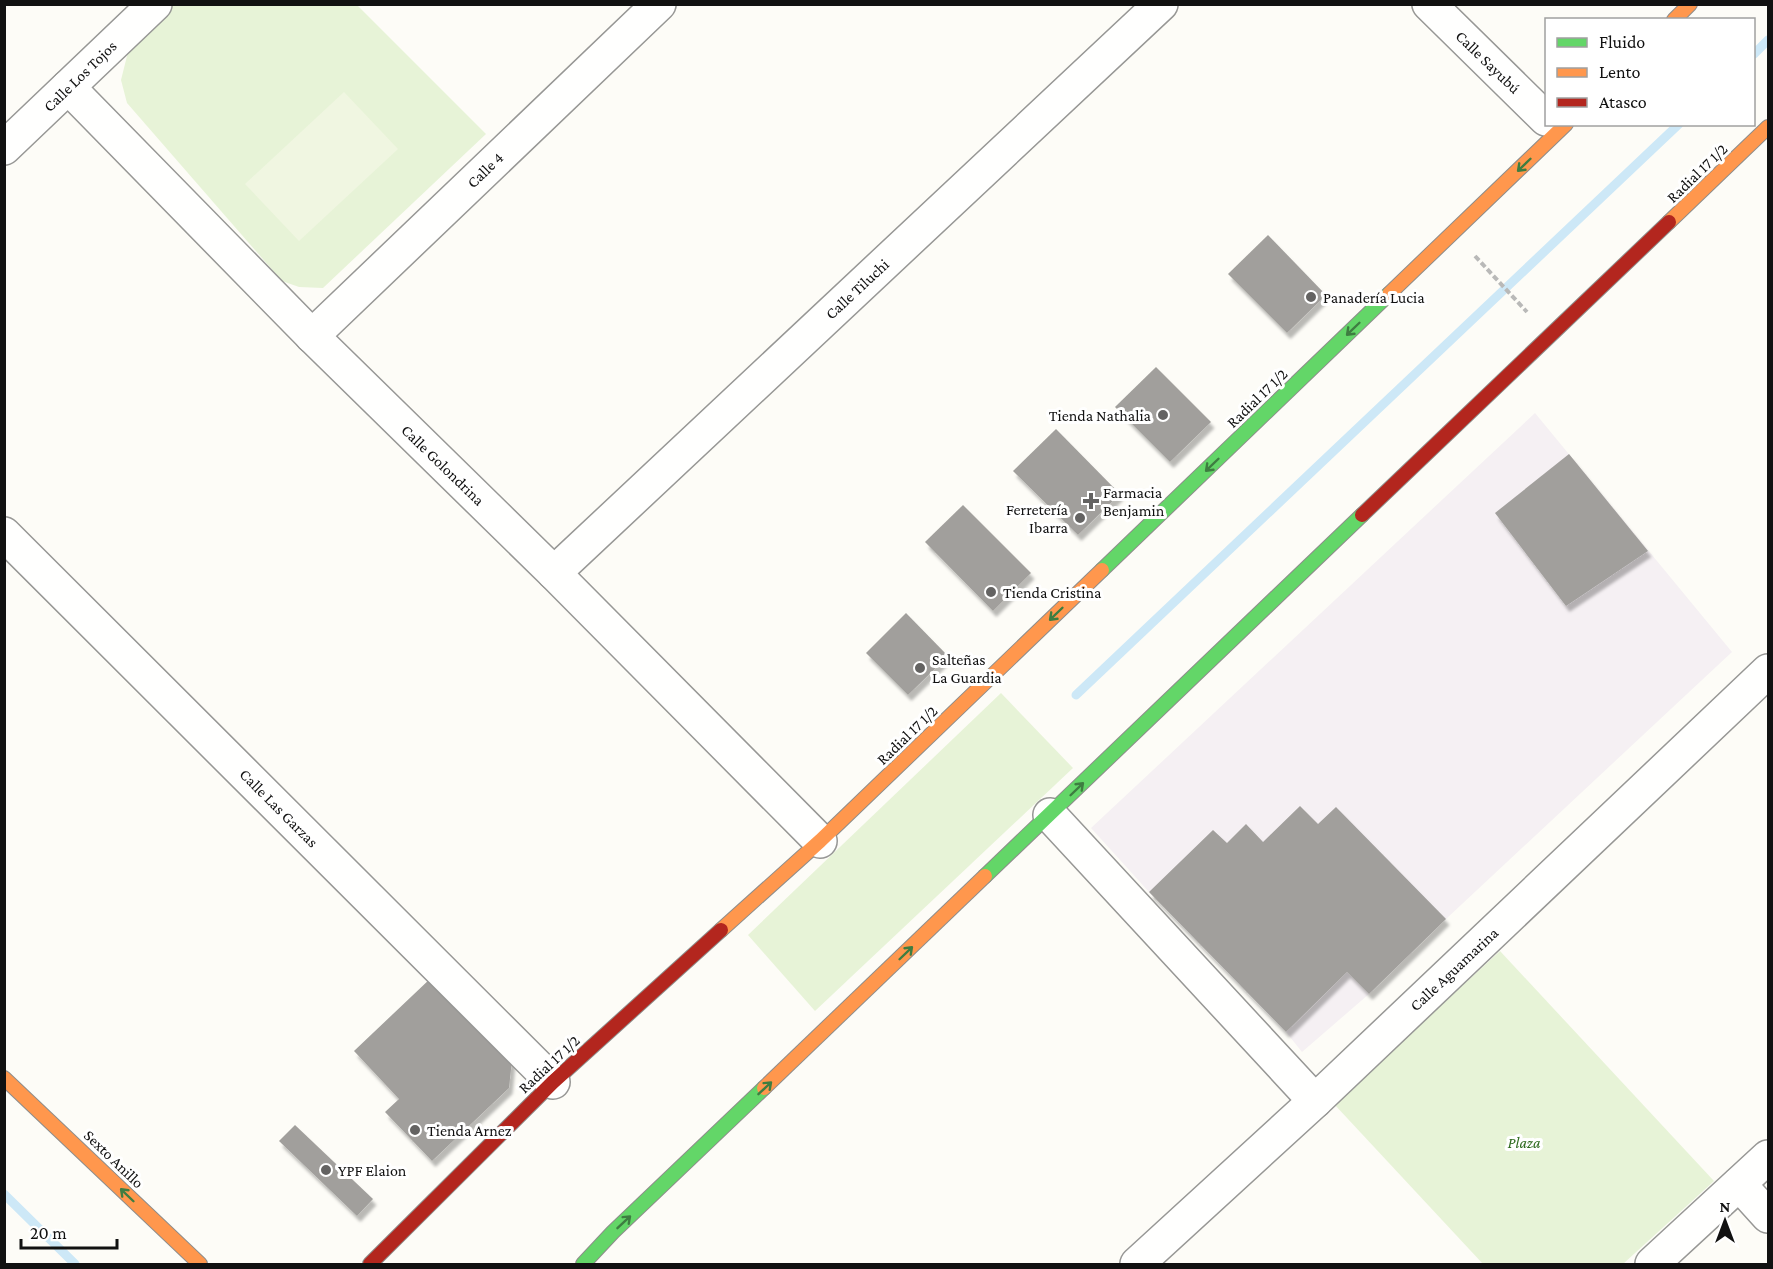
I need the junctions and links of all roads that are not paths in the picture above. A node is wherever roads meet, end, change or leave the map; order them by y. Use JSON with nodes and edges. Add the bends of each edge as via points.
{"nodes":[{"id":1,"x":155,"y":4,"type":"edge"},
{"id":2,"x":659,"y":4,"type":"edge"},
{"id":3,"x":1161,"y":4,"type":"edge"},
{"id":4,"x":1429,"y":4,"type":"edge"},
{"id":5,"x":1690,"y":4,"type":"edge"},
{"id":6,"x":1676,"y":18,"type":"edge"},
{"id":7,"x":68,"y":87,"type":"junction"},
{"id":8,"x":1545,"y":115,"type":"edge"},
{"id":9,"x":1555,"y":126,"type":"edge"},
{"id":10,"x":1768,"y":127,"type":"edge"},
{"id":11,"x":4,"y":148,"type":"edge"},
{"id":12,"x":312,"y":336,"type":"junction"},
{"id":13,"x":4,"y":534,"type":"edge"},
{"id":14,"x":554,"y":573,"type":"junction"},
{"id":15,"x":1768,"y":671,"type":"edge"},
{"id":16,"x":1050,"y":815,"type":"junction"},
{"id":17,"x":820,"y":841,"type":"junction"},
{"id":18,"x":4,"y":1078,"type":"edge"},
{"id":19,"x":553,"y":1082,"type":"junction"},
{"id":20,"x":1315,"y":1101,"type":"junction"},
{"id":21,"x":1768,"y":1157,"type":"edge"},
{"id":22,"x":1739,"y":1184,"type":"junction"},
{"id":23,"x":1768,"y":1216,"type":"edge"},
{"id":24,"x":200,"y":1264,"type":"edge"},
{"id":25,"x":370,"y":1264,"type":"edge"},
{"id":26,"x":583,"y":1264,"type":"edge"},
{"id":27,"x":1137,"y":1264,"type":"edge"},
{"id":28,"x":1652,"y":1264,"type":"edge"}],
"edges":[{"from":1,"to":7,"type":"street","name":"Calle Los Tojos"},
{"from":2,"to":12,"type":"street","name":"Calle 4"},
{"from":3,"to":14,"type":"street","name":"Calle Tiluchi"},
{"from":4,"to":8,"type":"street","name":"Calle Sayubú"},
{"from":5,"to":6,"type":"main road"},
{"from":7,"to":11,"type":"street","name":"Calle Los Tojos"},
{"from":7,"to":12,"type":"street","name":"Calle Golondrina"},
{"from":9,"to":17,"type":"main road","name":"Radial 17 1/2","one_way":true},
{"from":16,"to":10,"type":"main road","name":"Radial 17 1/2","one_way":true},
{"from":12,"to":14,"type":"street","name":"Calle Golondrina"},
{"from":13,"to":19,"type":"street","name":"Calle Las Garzas"},
{"from":14,"to":17,"type":"street","name":"Calle Golondrina"},
{"from":15,"to":20,"type":"street","name":"Calle Aguamarina"},
{"from":16,"to":20,"type":"street"},
{"from":26,"to":16,"type":"main road","name":"Radial 17 1/2","one_way":true},
{"from":17,"to":19,"type":"main road","name":"Radial 17 1/2"},
{"from":24,"to":18,"type":"main road","name":"Sexto Anillo","one_way":true},
{"from":19,"to":25,"type":"main road","name":"Radial 17 1/2"},
{"from":20,"to":27,"type":"street","name":"Calle Aguamarina"},
{"from":21,"to":22,"type":"street"},
{"from":22,"to":23,"type":"street"},
{"from":22,"to":28,"type":"street"}]}
